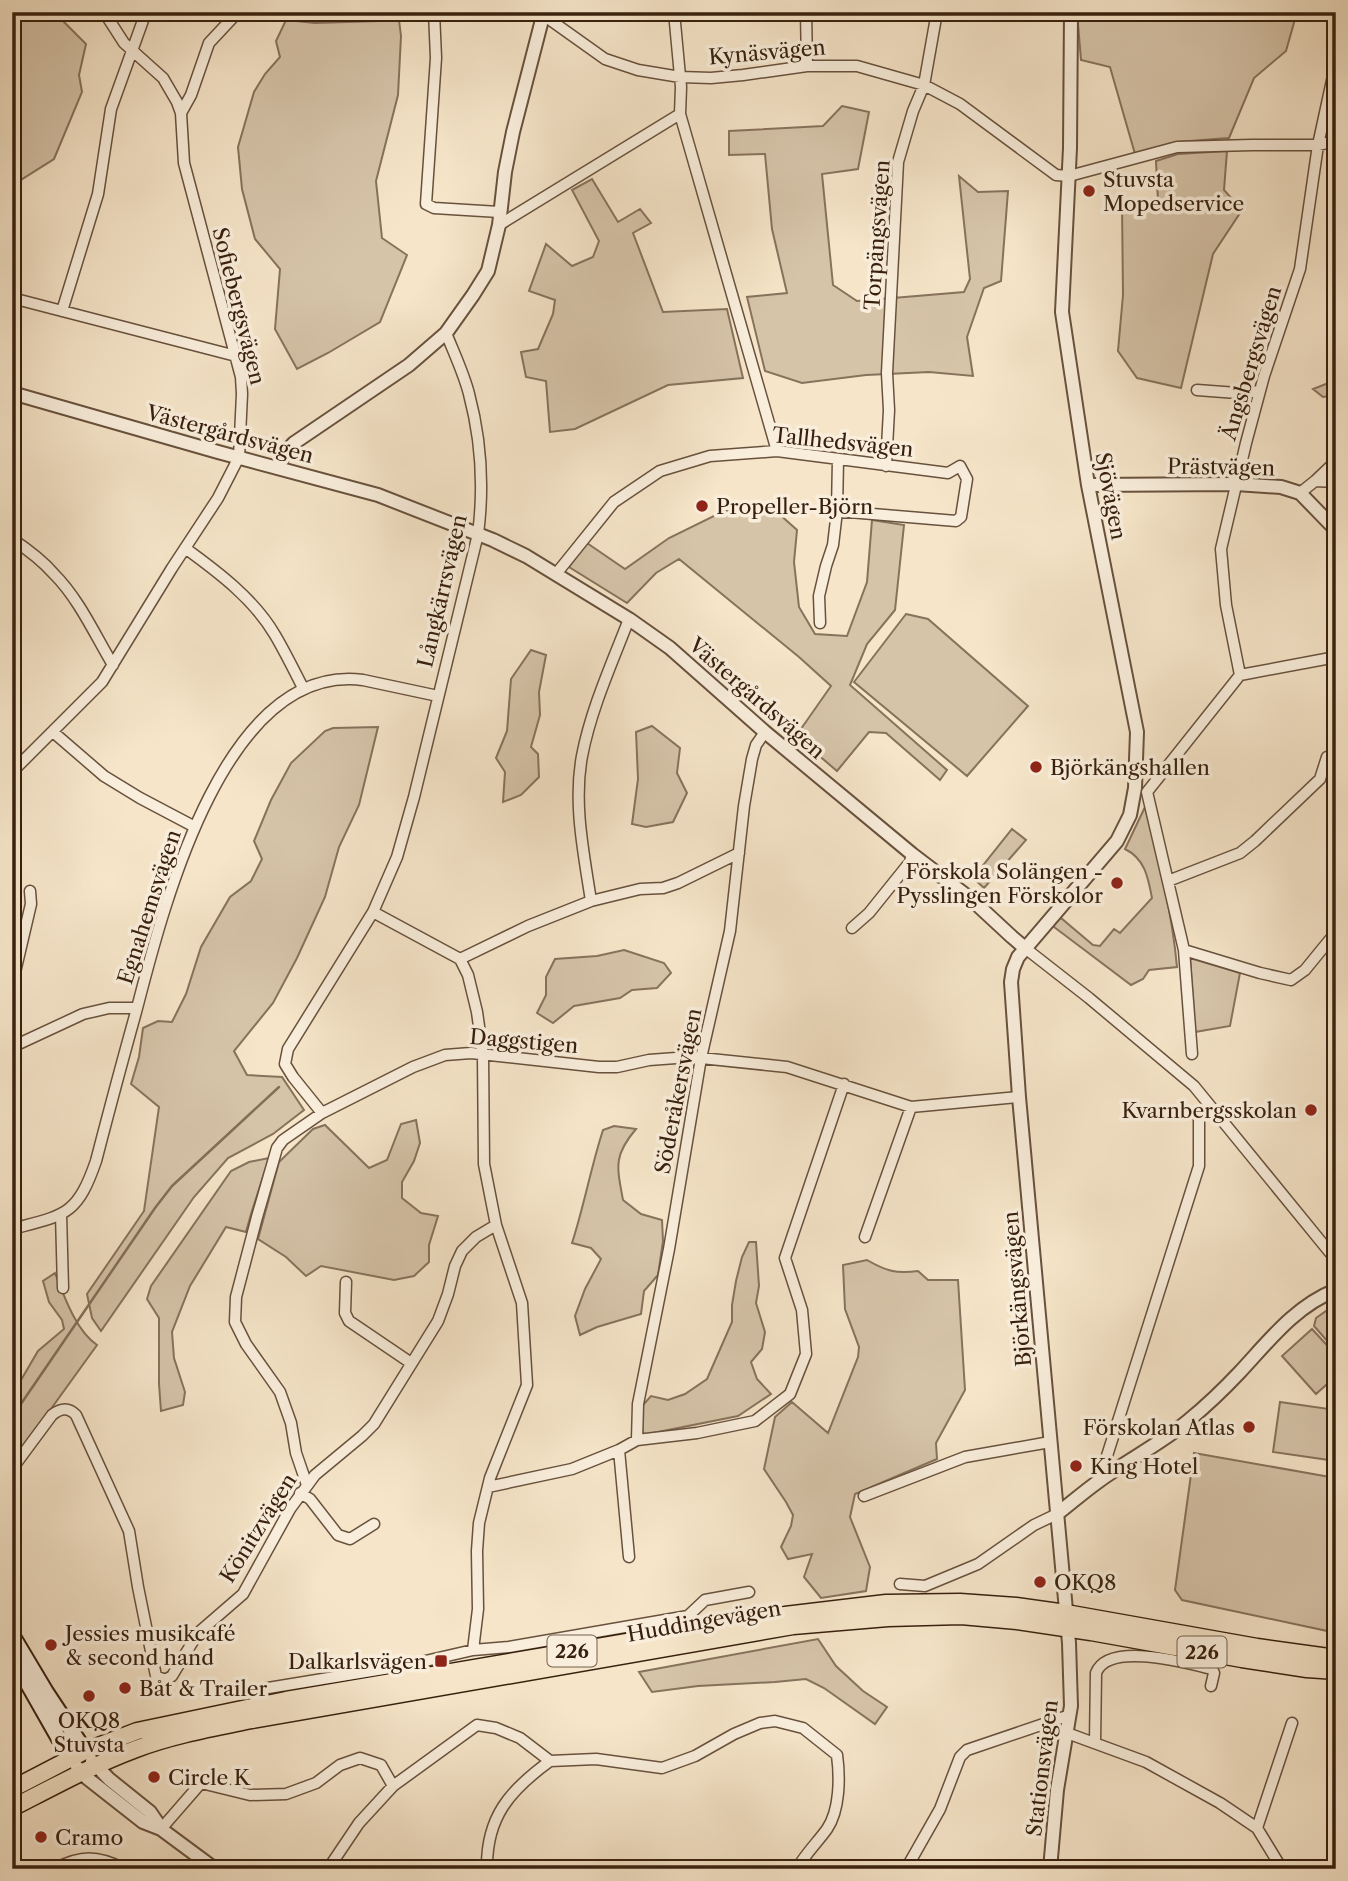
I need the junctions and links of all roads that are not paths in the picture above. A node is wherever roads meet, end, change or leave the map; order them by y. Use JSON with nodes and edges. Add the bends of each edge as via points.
{"nodes":[{"id":1,"x":104,"y":12,"type":"edge"},
{"id":2,"x":146,"y":12,"type":"edge"},
{"id":3,"x":238,"y":12,"type":"edge"},
{"id":4,"x":434,"y":12,"type":"edge"},
{"id":5,"x":674,"y":12,"type":"edge"},
{"id":6,"x":806,"y":12,"type":"edge"},
{"id":7,"x":937,"y":12,"type":"edge"},
{"id":8,"x":1071,"y":12,"type":"edge"},
{"id":9,"x":542,"y":13,"type":"edge"},
{"id":10,"x":133,"y":52,"type":"junction"},
{"id":11,"x":1336,"y":62,"type":"edge"},
{"id":12,"x":807,"y":66,"type":"junction"},
{"id":13,"x":680,"y":77,"type":"junction"},
{"id":14,"x":924,"y":85,"type":"junction"},
{"id":15,"x":181,"y":113,"type":"junction"},
{"id":16,"x":680,"y":114,"type":"junction"},
{"id":17,"x":1336,"y":141,"type":"edge"},
{"id":18,"x":1318,"y":145,"type":"junction"},
{"id":19,"x":1069,"y":176,"type":"junction"},
{"id":20,"x":499,"y":218,"type":"junction"},
{"id":21,"x":12,"y":298,"type":"edge"},
{"id":22,"x":62,"y":311,"type":"junction"},
{"id":23,"x":446,"y":333,"type":"junction"},
{"id":24,"x":236,"y":356,"type":"junction"},
{"id":25,"x":1197,"y":390,"type":"dead end"},
{"id":26,"x":1260,"y":391,"type":"junction"},
{"id":27,"x":12,"y":393,"type":"edge"},
{"id":28,"x":777,"y":451,"type":"junction"},
{"id":29,"x":239,"y":457,"type":"junction"},
{"id":30,"x":838,"y":459,"type":"junction"},
{"id":31,"x":1336,"y":461,"type":"edge"},
{"id":32,"x":886,"y":466,"type":"junction"},
{"id":33,"x":279,"y":468,"type":"junction"},
{"id":34,"x":1315,"y":481,"type":"junction"},
{"id":35,"x":1336,"y":482,"type":"edge"},
{"id":36,"x":1236,"y":484,"type":"junction"},
{"id":37,"x":1088,"y":485,"type":"junction"},
{"id":38,"x":1300,"y":493,"type":"junction"},
{"id":39,"x":837,"y":511,"type":"junction"},
{"id":40,"x":1336,"y":530,"type":"edge"},
{"id":41,"x":478,"y":534,"type":"junction"},
{"id":42,"x":12,"y":539,"type":"edge"},
{"id":43,"x":185,"y":548,"type":"junction"},
{"id":44,"x":556,"y":574,"type":"junction"},
{"id":45,"x":629,"y":619,"type":"junction"},
{"id":46,"x":820,"y":623,"type":"dead end"},
{"id":47,"x":1336,"y":657,"type":"edge"},
{"id":48,"x":113,"y":666,"type":"junction"},
{"id":49,"x":1240,"y":675,"type":"junction"},
{"id":50,"x":303,"y":688,"type":"junction"},
{"id":51,"x":438,"y":696,"type":"junction"},
{"id":52,"x":53,"y":732,"type":"junction"},
{"id":53,"x":765,"y":732,"type":"junction"},
{"id":54,"x":1327,"y":757,"type":"dead end"},
{"id":55,"x":12,"y":772,"type":"edge"},
{"id":56,"x":195,"y":827,"type":"junction"},
{"id":57,"x":739,"y":853,"type":"junction"},
{"id":58,"x":912,"y":854,"type":"junction"},
{"id":59,"x":1168,"y":881,"type":"junction"},
{"id":60,"x":30,"y":891,"type":"dead end"},
{"id":61,"x":590,"y":901,"type":"junction"},
{"id":62,"x":373,"y":912,"type":"junction"},
{"id":63,"x":852,"y":928,"type":"dead end"},
{"id":64,"x":1336,"y":933,"type":"edge"},
{"id":65,"x":1025,"y":948,"type":"junction"},
{"id":66,"x":1184,"y":950,"type":"junction"},
{"id":67,"x":460,"y":959,"type":"junction"},
{"id":68,"x":12,"y":985,"type":"edge"},
{"id":69,"x":137,"y":1008,"type":"junction"},
{"id":70,"x":12,"y":1045,"type":"edge"},
{"id":71,"x":1192,"y":1054,"type":"dead end"},
{"id":72,"x":483,"y":1055,"type":"junction"},
{"id":73,"x":701,"y":1058,"type":"junction"},
{"id":74,"x":844,"y":1084,"type":"junction"},
{"id":75,"x":1019,"y":1097,"type":"junction"},
{"id":76,"x":911,"y":1107,"type":"junction"},
{"id":77,"x":322,"y":1113,"type":"junction"},
{"id":78,"x":1199,"y":1118,"type":"dead end"},
{"id":79,"x":61,"y":1214,"type":"junction"},
{"id":80,"x":496,"y":1225,"type":"junction"},
{"id":81,"x":12,"y":1229,"type":"edge"},
{"id":82,"x":865,"y":1237,"type":"dead end"},
{"id":83,"x":1336,"y":1260,"type":"edge"},
{"id":84,"x":346,"y":1282,"type":"dead end"},
{"id":85,"x":63,"y":1288,"type":"dead end"},
{"id":86,"x":1336,"y":1290,"type":"edge"},
{"id":87,"x":411,"y":1363,"type":"junction"},
{"id":88,"x":637,"y":1440,"type":"junction"},
{"id":89,"x":1050,"y":1442,"type":"junction"},
{"id":90,"x":619,"y":1450,"type":"junction"},
{"id":91,"x":12,"y":1469,"type":"edge"},
{"id":92,"x":1099,"y":1481,"type":"junction"},
{"id":93,"x":488,"y":1487,"type":"junction"},
{"id":94,"x":304,"y":1489,"type":"junction"},
{"id":95,"x":864,"y":1496,"type":"dead end"},
{"id":96,"x":1057,"y":1514,"type":"junction"},
{"id":97,"x":374,"y":1524,"type":"dead end"},
{"id":98,"x":629,"y":1557,"type":"dead end"},
{"id":99,"x":900,"y":1584,"type":"dead end"},
{"id":100,"x":749,"y":1592,"type":"dead end"},
{"id":101,"x":1066,"y":1612,"type":"junction"},
{"id":102,"x":1069,"y":1629,"type":"junction"},
{"id":103,"x":12,"y":1635,"type":"edge"},
{"id":104,"x":473,"y":1650,"type":"junction"},
{"id":105,"x":12,"y":1656,"type":"edge"},
{"id":106,"x":1336,"y":1658,"type":"edge"},
{"id":107,"x":1336,"y":1671,"type":"edge"},
{"id":108,"x":1211,"y":1686,"type":"dead end"},
{"id":109,"x":262,"y":1689,"type":"dead end"},
{"id":110,"x":1070,"y":1715,"type":"junction"},
{"id":111,"x":1292,"y":1723,"type":"dead end"},
{"id":112,"x":1067,"y":1733,"type":"junction"},
{"id":113,"x":1095,"y":1743,"type":"junction"},
{"id":114,"x":77,"y":1755,"type":"junction"},
{"id":115,"x":550,"y":1761,"type":"junction"},
{"id":116,"x":89,"y":1769,"type":"junction"},
{"id":117,"x":393,"y":1786,"type":"junction"},
{"id":118,"x":12,"y":1789,"type":"edge"},
{"id":119,"x":12,"y":1808,"type":"edge"},
{"id":120,"x":1257,"y":1828,"type":"junction"},
{"id":121,"x":161,"y":1829,"type":"junction"},
{"id":122,"x":54,"y":1869,"type":"edge"},
{"id":123,"x":125,"y":1869,"type":"edge"},
{"id":124,"x":215,"y":1869,"type":"edge"},
{"id":125,"x":328,"y":1869,"type":"edge"},
{"id":126,"x":487,"y":1869,"type":"edge"},
{"id":127,"x":797,"y":1869,"type":"edge"},
{"id":128,"x":906,"y":1869,"type":"edge"},
{"id":129,"x":1050,"y":1869,"type":"edge"},
{"id":130,"x":1282,"y":1869,"type":"edge"}],
"edges":[{"from":1,"to":10,"type":"street","name":"Sofiebergsvägen"},
{"from":2,"to":10,"type":"street"},
{"from":3,"to":15,"type":"street","via":[[209,43]]},
{"from":4,"to":20,"type":"street","via":[[436,58],[426,204]]},
{"from":5,"to":13,"type":"street"},
{"from":6,"to":12,"type":"street"},
{"from":7,"to":14,"type":"street","name":"Torpängsvägen"},
{"from":8,"to":19,"type":"street","name":"Sjövägen"},
{"from":9,"to":13,"type":"street","name":"Kynäsvägen","via":[[605,59]]},
{"from":9,"to":20,"type":"street","via":[[513,132]]},
{"from":10,"to":15,"type":"street","name":"Sofiebergsvägen","via":[[163,78]]},
{"from":10,"to":22,"type":"street","via":[[111,109],[97,194]]},
{"from":11,"to":18,"type":"street","name":"Ängsbergsvägen"},
{"from":12,"to":13,"type":"street","name":"Kynäsvägen","via":[[711,78]]},
{"from":12,"to":14,"type":"street","name":"Kynäsvägen","via":[[857,66]]},
{"from":13,"to":16,"type":"street"},
{"from":14,"to":19,"type":"street","name":"Kynäsvägen","via":[[960,104],[1056,175]]},
{"from":14,"to":32,"type":"street","name":"Torpängsvägen","via":[[898,162]]},
{"from":15,"to":24,"type":"street","name":"Sofiebergsvägen","via":[[184,163]]},
{"from":16,"to":20,"type":"street"},
{"from":16,"to":28,"type":"street"},
{"from":17,"to":18,"type":"street"},
{"from":18,"to":19,"type":"street","via":[[1177,148]]},
{"from":18,"to":26,"type":"street","name":"Ängsbergsvägen","via":[[1300,269]]},
{"from":19,"to":37,"type":"street","name":"Sjövägen","via":[[1062,312]]},
{"from":20,"to":23,"type":"street","via":[[488,271]]},
{"from":21,"to":22,"type":"street"},
{"from":22,"to":24,"type":"street"},
{"from":23,"to":33,"type":"street","via":[[409,365],[294,443],[283,454]]},
{"from":23,"to":41,"type":"street","name":"Långkärrsvägen","via":[[468,392],[480,444]]},
{"from":24,"to":29,"type":"street","name":"Sofiebergsvägen","via":[[242,394]]},
{"from":25,"to":26,"type":"street"},
{"from":26,"to":36,"type":"street","name":"Ängsbergsvägen"},
{"from":27,"to":29,"type":"street","name":"Västergårdsvägen"},
{"from":28,"to":30,"type":"street","name":"Tallhedsvägen"},
{"from":28,"to":44,"type":"street","name":"Tallhedsvägen","via":[[710,456],[660,471],[614,502]]},
{"from":29,"to":33,"type":"street","name":"Västergårdsvägen"},
{"from":29,"to":43,"type":"street","name":"Sofiebergsvägen"},
{"from":30,"to":32,"type":"street","name":"Tallhedsvägen"},
{"from":30,"to":39,"type":"street"},
{"from":31,"to":34,"type":"street"},
{"from":32,"to":39,"type":"street","name":"Tallhedsvägen","via":[[948,473],[960,466],[967,479],[961,517],[956,521]]},
{"from":33,"to":41,"type":"street","name":"Västergårdsvägen","via":[[378,495]]},
{"from":34,"to":35,"type":"street"},
{"from":34,"to":38,"type":"street"},
{"from":36,"to":37,"type":"street","name":"Prästvägen"},
{"from":36,"to":38,"type":"street","name":"Prästvägen"},
{"from":36,"to":49,"type":"street","name":"Ängsbergsvägen","via":[[1222,549],[1226,605]]},
{"from":37,"to":65,"type":"street","name":"Sjövägen","via":[[1137,732],[1135,788],[1130,815],[1117,841]]},
{"from":38,"to":40,"type":"street","name":"Prästvägen"},
{"from":39,"to":46,"type":"street","via":[[819,596]]},
{"from":41,"to":44,"type":"street","name":"Västergårdsvägen"},
{"from":41,"to":51,"type":"street","name":"Långkärrsvägen"},
{"from":42,"to":48,"type":"street","via":[[56,575]]},
{"from":43,"to":48,"type":"street","name":"Sofiebergsvägen"},
{"from":43,"to":50,"type":"street","via":[[244,596],[274,633]]},
{"from":44,"to":45,"type":"street","name":"Västergårdsvägen"},
{"from":45,"to":53,"type":"street","name":"Västergårdsvägen","via":[[670,648]]},
{"from":45,"to":61,"type":"street","via":[[582,758],[580,820]]},
{"from":47,"to":49,"type":"street"},
{"from":48,"to":52,"type":"street","name":"Sofiebergsvägen"},
{"from":49,"to":59,"type":"street","via":[[1147,792]]},
{"from":50,"to":51,"type":"street","name":"Egnahemsvägen","via":[[353,678]]},
{"from":50,"to":56,"type":"street","name":"Egnahemsvägen","via":[[270,712],[246,738]]},
{"from":51,"to":62,"type":"street","name":"Långkärrsvägen","via":[[402,842]]},
{"from":52,"to":55,"type":"street","name":"Sofiebergsvägen"},
{"from":52,"to":56,"type":"street","via":[[104,776]]},
{"from":53,"to":57,"type":"street","name":"Söderåkersvägen","via":[[752,759]]},
{"from":53,"to":58,"type":"street","name":"Västergårdsvägen"},
{"from":54,"to":59,"type":"street","via":[[1320,779],[1240,853]]},
{"from":56,"to":69,"type":"street","name":"Egnahemsvägen","via":[[173,881]]},
{"from":57,"to":61,"type":"street","via":[[678,883]]},
{"from":57,"to":73,"type":"street","name":"Söderåkersvägen","via":[[730,931]]},
{"from":58,"to":63,"type":"street","via":[[869,913]]},
{"from":58,"to":65,"type":"street","name":"Västergårdsvägen"},
{"from":59,"to":66,"type":"street"},
{"from":60,"to":68,"type":"street"},
{"from":61,"to":67,"type":"street"},
{"from":62,"to":67,"type":"street"},
{"from":62,"to":77,"type":"street","name":"Långkärrsvägen","via":[[288,1049],[285,1064]]},
{"from":64,"to":66,"type":"street","via":[[1305,970],[1291,979]]},
{"from":65,"to":75,"type":"street","name":"Björkängsvägen","via":[[1011,982]]},
{"from":65,"to":83,"type":"street","name":"Västergårdsvägen","via":[[1194,1086]]},
{"from":66,"to":71,"type":"street"},
{"from":67,"to":72,"type":"street","via":[[472,992]]},
{"from":69,"to":70,"type":"street","via":[[83,1014]]},
{"from":69,"to":79,"type":"street","name":"Egnahemsvägen","via":[[88,1185]]},
{"from":72,"to":73,"type":"street","name":"Daggstigen","via":[[599,1067]]},
{"from":72,"to":77,"type":"street","name":"Daggstigen","via":[[445,1055],[413,1066]]},
{"from":72,"to":80,"type":"street","via":[[484,1164]]},
{"from":73,"to":74,"type":"street","name":"Daggstigen","via":[[795,1068]]},
{"from":73,"to":88,"type":"street","name":"Söderåkersvägen","via":[[638,1404]]},
{"from":74,"to":76,"type":"street","name":"Daggstigen"},
{"from":74,"to":88,"type":"street","via":[[785,1258],[802,1310],[806,1354],[790,1394],[755,1421]]},
{"from":75,"to":76,"type":"street","name":"Daggstigen"},
{"from":75,"to":89,"type":"street","name":"Björkängsvägen"},
{"from":76,"to":82,"type":"street"},
{"from":77,"to":94,"type":"street","name":"Daggstigen","via":[[277,1148],[236,1297],[235,1322],[280,1392]]},
{"from":78,"to":92,"type":"street","via":[[1199,1166]]},
{"from":79,"to":81,"type":"street","name":"Egnahemsvägen"},
{"from":79,"to":85,"type":"street"},
{"from":80,"to":87,"type":"street","name":"Könitzvägen","via":[[462,1251],[438,1321]]},
{"from":80,"to":93,"type":"street","via":[[522,1303],[527,1385]]},
{"from":84,"to":87,"type":"street","via":[[349,1321]]},
{"from":86,"to":92,"type":"street","via":[[1299,1311],[1185,1423]]},
{"from":87,"to":94,"type":"street","name":"Könitzvägen","via":[[374,1424]]},
{"from":88,"to":90,"type":"street"},
{"from":89,"to":95,"type":"street","via":[[965,1457]]},
{"from":89,"to":96,"type":"street","name":"Björkängsvägen"},
{"from":90,"to":93,"type":"street","via":[[572,1469]]},
{"from":90,"to":98,"type":"street"},
{"from":91,"to":94,"type":"street","name":"Könitzvägen","via":[[52,1415],[65,1409],[76,1415],[129,1531],[156,1676],[165,1680],[198,1633],[243,1594]]},
{"from":92,"to":96,"type":"street"},
{"from":93,"to":104,"type":"street","via":[[479,1523]]},
{"from":94,"to":97,"type":"street","via":[[338,1535],[349,1539]]},
{"from":96,"to":99,"type":"street","via":[[963,1571],[925,1586]]},
{"from":96,"to":101,"type":"street","name":"Björkängsvägen"},
{"from":100,"to":104,"type":"street","name":"Huddingevägen","via":[[705,1600],[688,1616]]},
{"from":101,"to":102,"type":"street","name":"Björkängsvägen"},
{"from":101,"to":106,"type":"main road","name":"Huddingevägen","number":"226"},
{"from":101,"to":114,"type":"main road","name":"Huddingevägen","number":"226","via":[[960,1602],[785,1615],[286,1700],[137,1731]]},
{"from":102,"to":107,"type":"main road","name":"Huddingevägen","number":"226"},
{"from":102,"to":110,"type":"street","name":"Stationsvägen"},
{"from":102,"to":116,"type":"main road","name":"Huddingevägen","number":"226","via":[[961,1616],[793,1626],[252,1720],[139,1748]]},
{"from":103,"to":114,"type":"main road","via":[[71,1731]]},
{"from":104,"to":109,"type":"street","name":"Huddingevägen"},
{"from":105,"to":114,"type":"main road"},
{"from":108,"to":113,"type":"street","via":[[1212,1669],[1151,1657],[1104,1662],[1096,1673]]},
{"from":110,"to":112,"type":"street","name":"Stationsvägen"},
{"from":110,"to":128,"type":"street","via":[[967,1750]]},
{"from":111,"to":120,"type":"street"},
{"from":112,"to":113,"type":"street"},
{"from":112,"to":129,"type":"street","name":"Stationsvägen"},
{"from":113,"to":120,"type":"street","via":[[1146,1762]]},
{"from":114,"to":116,"type":"street"},
{"from":114,"to":118,"type":"main road","name":"Huddingevägen","number":"226"},
{"from":115,"to":117,"type":"street","via":[[520,1738],[477,1725]]},
{"from":115,"to":126,"type":"street","via":[[519,1786],[497,1815]]},
{"from":115,"to":127,"type":"street","via":[[596,1759],[662,1768],[760,1723],[775,1721],[803,1728],[837,1755],[839,1781],[828,1827]]},
{"from":116,"to":119,"type":"main road","name":"Huddingevägen","number":"226"},
{"from":116,"to":121,"type":"street","via":[[142,1822]]},
{"from":117,"to":121,"type":"street","via":[[381,1765],[360,1758],[286,1794],[250,1795],[201,1783]]},
{"from":117,"to":125,"type":"street","via":[[359,1823]]},
{"from":120,"to":130,"type":"street"},
{"from":121,"to":124,"type":"street"},
{"from":122,"to":123,"type":"street","via":[[88,1858]]}]}
